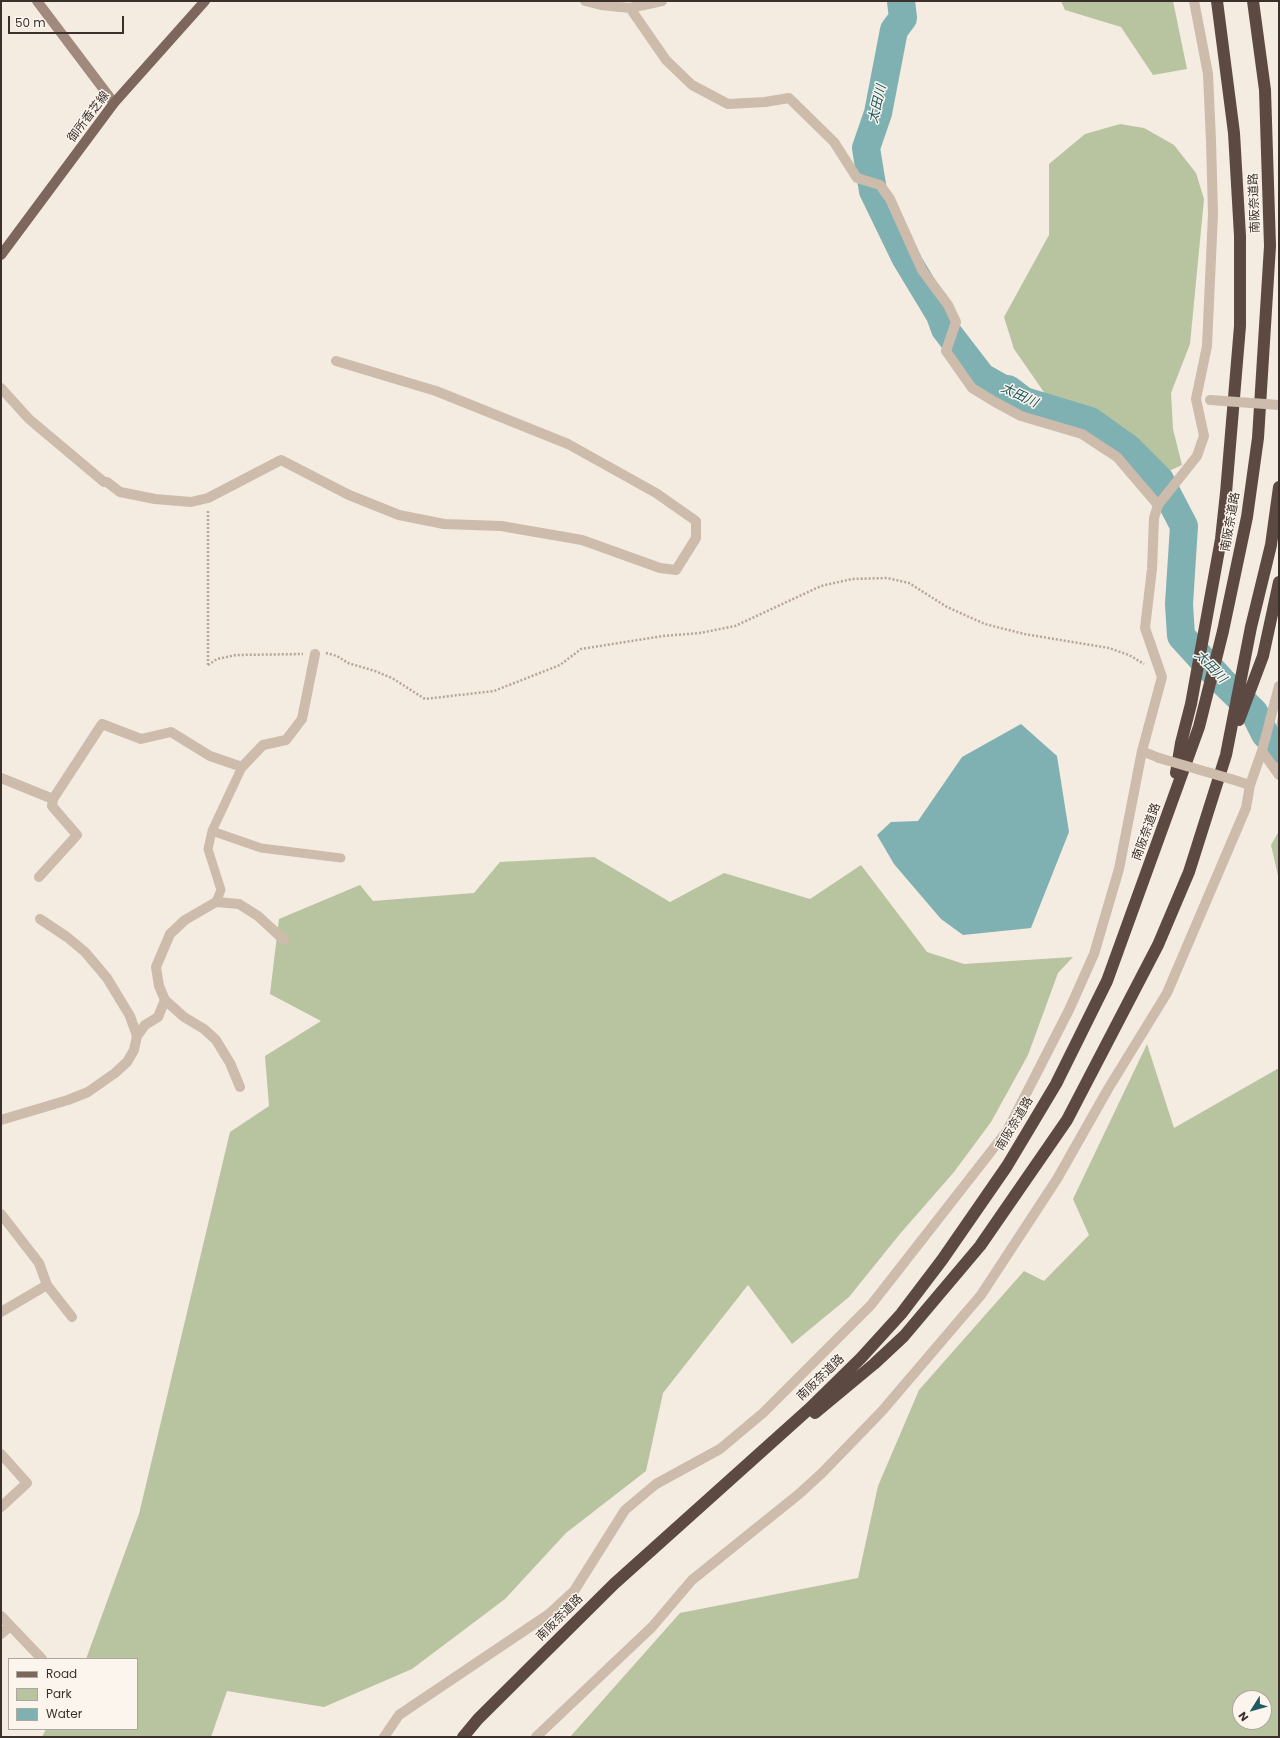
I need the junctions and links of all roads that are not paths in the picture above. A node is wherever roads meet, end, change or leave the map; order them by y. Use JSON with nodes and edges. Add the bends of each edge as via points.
{"nodes":[{"id":1,"x":37,"y":1,"type":"edge"},
{"id":2,"x":205,"y":1,"type":"edge"},
{"id":3,"x":585,"y":1,"type":"edge"},
{"id":4,"x":662,"y":1,"type":"edge"},
{"id":5,"x":1194,"y":1,"type":"edge"},
{"id":6,"x":1217,"y":1,"type":"edge"},
{"id":7,"x":1253,"y":1,"type":"edge"},
{"id":8,"x":630,"y":8,"type":"junction"},
{"id":9,"x":114,"y":103,"type":"junction"},
{"id":10,"x":1,"y":255,"type":"edge"},
{"id":11,"x":336,"y":361,"type":"dead end"},
{"id":12,"x":1,"y":388,"type":"edge"},
{"id":13,"x":1196,"y":399,"type":"junction"},
{"id":14,"x":1279,"y":406,"type":"edge"},
{"id":15,"x":1279,"y":487,"type":"edge"},
{"id":16,"x":1158,"y":505,"type":"junction"},
{"id":17,"x":1279,"y":582,"type":"edge"},
{"id":18,"x":315,"y":654,"type":"road end"},
{"id":19,"x":1279,"y":686,"type":"edge"},
{"id":20,"x":1142,"y":751,"type":"junction"},
{"id":21,"x":1262,"y":751,"type":"junction"},
{"id":22,"x":1226,"y":755,"type":"junction"},
{"id":23,"x":242,"y":767,"type":"junction"},
{"id":24,"x":1279,"y":775,"type":"edge"},
{"id":25,"x":1,"y":778,"type":"edge"},
{"id":26,"x":1250,"y":785,"type":"junction"},
{"id":27,"x":53,"y":799,"type":"junction"},
{"id":28,"x":1170,"y":810,"type":"junction"},
{"id":29,"x":212,"y":831,"type":"junction"},
{"id":30,"x":341,"y":858,"type":"dead end"},
{"id":31,"x":39,"y":878,"type":"dead end"},
{"id":32,"x":216,"y":902,"type":"junction"},
{"id":33,"x":40,"y":920,"type":"dead end"},
{"id":34,"x":284,"y":940,"type":"dead end"},
{"id":35,"x":165,"y":1000,"type":"junction"},
{"id":36,"x":137,"y":1036,"type":"junction"},
{"id":37,"x":240,"y":1087,"type":"dead end"},
{"id":38,"x":1,"y":1120,"type":"edge"},
{"id":39,"x":1,"y":1214,"type":"edge"},
{"id":40,"x":47,"y":1285,"type":"junction"},
{"id":41,"x":1,"y":1312,"type":"edge"},
{"id":42,"x":72,"y":1317,"type":"dead end"},
{"id":43,"x":1,"y":1454,"type":"edge"},
{"id":44,"x":1,"y":1507,"type":"edge"},
{"id":45,"x":682,"y":1524,"type":"junction"},
{"id":46,"x":1,"y":1616,"type":"edge"},
{"id":47,"x":10,"y":1626,"type":"junction"},
{"id":48,"x":1,"y":1634,"type":"edge"},
{"id":49,"x":41,"y":1658,"type":"edge"},
{"id":50,"x":384,"y":1737,"type":"edge"},
{"id":51,"x":463,"y":1737,"type":"edge"},
{"id":52,"x":536,"y":1737,"type":"edge"}],
"edges":[{"from":1,"to":9,"type":"street"},
{"from":2,"to":9,"type":"main road","name":"御所香芝線"},
{"from":3,"to":8,"type":"street"},
{"from":4,"to":8,"type":"street"},
{"from":5,"to":13,"type":"street","via":[[1208,74],[1213,214],[1207,346]]},
{"from":6,"to":28,"type":"highway","via":[[1234,133],[1240,236],[1240,326],[1221,538]]},
{"from":7,"to":28,"type":"highway","name":"南阪奈道路","via":[[1265,90],[1270,246],[1258,438],[1247,517],[1223,631],[1199,727]]},
{"from":8,"to":16,"type":"street","via":[[666,60],[692,85],[728,104],[789,98],[834,142],[857,178],[880,185],[890,199],[922,270],[948,305],[956,322],[946,351],[972,388],[1022,416],[1082,434],[1117,457]]},
{"from":9,"to":10,"type":"main road","name":"御所香芝線"},
{"from":11,"to":12,"type":"street","via":[[436,391],[568,444],[656,493],[696,521],[696,538],[676,570],[660,568],[582,540],[501,526],[444,524],[399,515],[349,495],[281,460],[208,498],[191,502],[154,499],[120,492],[104,482],[29,420]]},
{"from":13,"to":14,"type":"street","bridge":true},
{"from":13,"to":16,"type":"street","via":[[1204,436],[1197,456]]},
{"from":15,"to":22,"type":"highway","name":"南阪奈道路","via":[[1271,545],[1251,627]]},
{"from":16,"to":20,"type":"street","via":[[1154,518],[1152,569],[1144,628],[1162,677]]},
{"from":17,"to":22,"type":"highway","via":[[1263,656]]},
{"from":18,"to":23,"type":"street","via":[[302,719],[286,740],[263,745]]},
{"from":19,"to":21,"type":"street"},
{"from":20,"to":26,"type":"street","bridge":true},
{"from":20,"to":50,"type":"street","via":[[1119,869],[1094,954],[1069,1010],[1007,1131],[871,1305],[763,1413],[720,1449],[656,1484],[625,1510],[574,1591],[548,1614],[399,1715]]},
{"from":21,"to":24,"type":"street"},
{"from":21,"to":26,"type":"street"},
{"from":22,"to":45,"type":"highway","name":"南阪奈道路","via":[[1189,872],[1158,945],[1067,1120],[980,1246],[904,1336],[874,1364]]},
{"from":23,"to":27,"type":"street","via":[[210,756],[171,732],[141,739],[102,724]]},
{"from":23,"to":29,"type":"lane"},
{"from":25,"to":27,"type":"street"},
{"from":26,"to":52,"type":"street","via":[[1246,808],[1166,993],[1057,1179],[981,1296],[882,1412],[822,1473],[692,1580],[652,1626]]},
{"from":27,"to":31,"type":"street","via":[[52,806],[77,835]]},
{"from":28,"to":45,"type":"highway","name":"南阪奈道路","via":[[1107,981],[1056,1084],[998,1178],[942,1260],[901,1314],[861,1358],[809,1409]]},
{"from":29,"to":30,"type":"lane","via":[[261,848]]},
{"from":29,"to":32,"type":"lane","via":[[208,849],[221,890]]},
{"from":32,"to":34,"type":"street","via":[[239,904],[258,916]]},
{"from":32,"to":35,"type":"street","via":[[185,920],[170,934],[156,967],[159,986]]},
{"from":33,"to":36,"type":"street","via":[[85,952],[107,978],[130,1016]]},
{"from":35,"to":36,"type":"street","via":[[158,1017]]},
{"from":35,"to":37,"type":"street","via":[[216,1040],[230,1063]]},
{"from":36,"to":38,"type":"street","via":[[134,1050],[127,1062],[88,1092]]},
{"from":39,"to":40,"type":"street","via":[[39,1263]]},
{"from":40,"to":41,"type":"street"},
{"from":40,"to":42,"type":"street"},
{"from":43,"to":44,"type":"street","via":[[26,1483]]},
{"from":45,"to":51,"type":"highway","name":"南阪奈道路","via":[[614,1584]]},
{"from":46,"to":47,"type":"street"},
{"from":47,"to":48,"type":"street"},
{"from":47,"to":49,"type":"street"}]}
